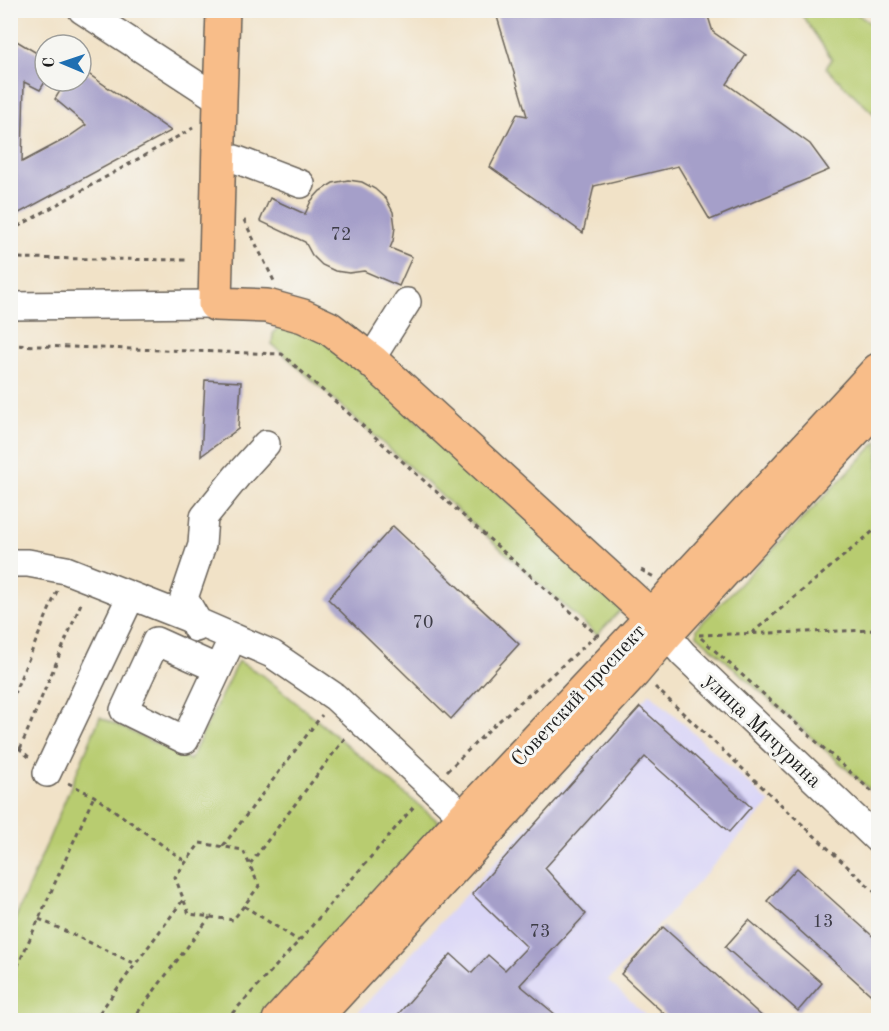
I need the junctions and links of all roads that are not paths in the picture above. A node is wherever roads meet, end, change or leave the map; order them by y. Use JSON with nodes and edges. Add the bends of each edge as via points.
{"nodes":[{"id":1,"x":82,"y":10,"type":"edge"},
{"id":2,"x":223,"y":10,"type":"edge"},
{"id":3,"x":240,"y":10,"type":"edge"},
{"id":4,"x":210,"y":112,"type":"junction"},
{"id":5,"x":235,"y":159,"type":"junction"},
{"id":6,"x":301,"y":184,"type":"dead end"},
{"id":7,"x":407,"y":302,"type":"dead end"},
{"id":8,"x":224,"y":304,"type":"junction"},
{"id":9,"x":10,"y":306,"type":"edge"},
{"id":10,"x":372,"y":361,"type":"junction"},
{"id":11,"x":879,"y":370,"type":"edge"},
{"id":12,"x":879,"y":405,"type":"edge"},
{"id":13,"x":266,"y":444,"type":"dead end"},
{"id":14,"x":10,"y":563,"type":"edge"},
{"id":15,"x":131,"y":596,"type":"junction"},
{"id":16,"x":198,"y":622,"type":"junction"},
{"id":17,"x":672,"y":629,"type":"junction"},
{"id":18,"x":233,"y":637,"type":"junction"},
{"id":19,"x":184,"y":653,"type":"junction"},
{"id":20,"x":218,"y":669,"type":"junction"},
{"id":21,"x":47,"y":773,"type":"road end"},
{"id":22,"x":464,"y":817,"type":"junction"},
{"id":23,"x":879,"y":840,"type":"edge"},
{"id":24,"x":279,"y":1020,"type":"edge"},
{"id":25,"x":313,"y":1020,"type":"edge"}],
"edges":[{"from":1,"to":4,"type":"street"},
{"from":2,"to":4,"type":"main road"},
{"from":3,"to":5,"type":"main road"},
{"from":4,"to":8,"type":"main road"},
{"from":5,"to":6,"type":"street"},
{"from":5,"to":8,"type":"main road"},
{"from":7,"to":10,"type":"street"},
{"from":8,"to":9,"type":"street"},
{"from":8,"to":10,"type":"main road","via":[[267,306],[303,316],[329,328]]},
{"from":10,"to":17,"type":"main road"},
{"from":11,"to":17,"type":"main road","name":"Советский проспект","via":[[682,582]]},
{"from":12,"to":17,"type":"main road","name":"Советский проспект"},
{"from":13,"to":16,"type":"street","via":[[204,517],[202,545],[184,597]]},
{"from":14,"to":15,"type":"street","via":[[66,570]]},
{"from":15,"to":16,"type":"street"},
{"from":15,"to":21,"type":"street"},
{"from":16,"to":18,"type":"street"},
{"from":16,"to":19,"type":"street"},
{"from":17,"to":22,"type":"main road","name":"Советский проспект"},
{"from":17,"to":23,"type":"street","name":"улица Мичурина","via":[[682,654]]},
{"from":17,"to":25,"type":"main road","name":"Советский проспект"},
{"from":18,"to":20,"type":"street"},
{"from":18,"to":22,"type":"street","via":[[272,654],[335,697]]},
{"from":19,"to":20,"type":"street"},
{"from":19,"to":20,"type":"street","via":[[156,641],[124,710],[185,740]]},
{"from":22,"to":24,"type":"main road","name":"Советский проспект"}]}
